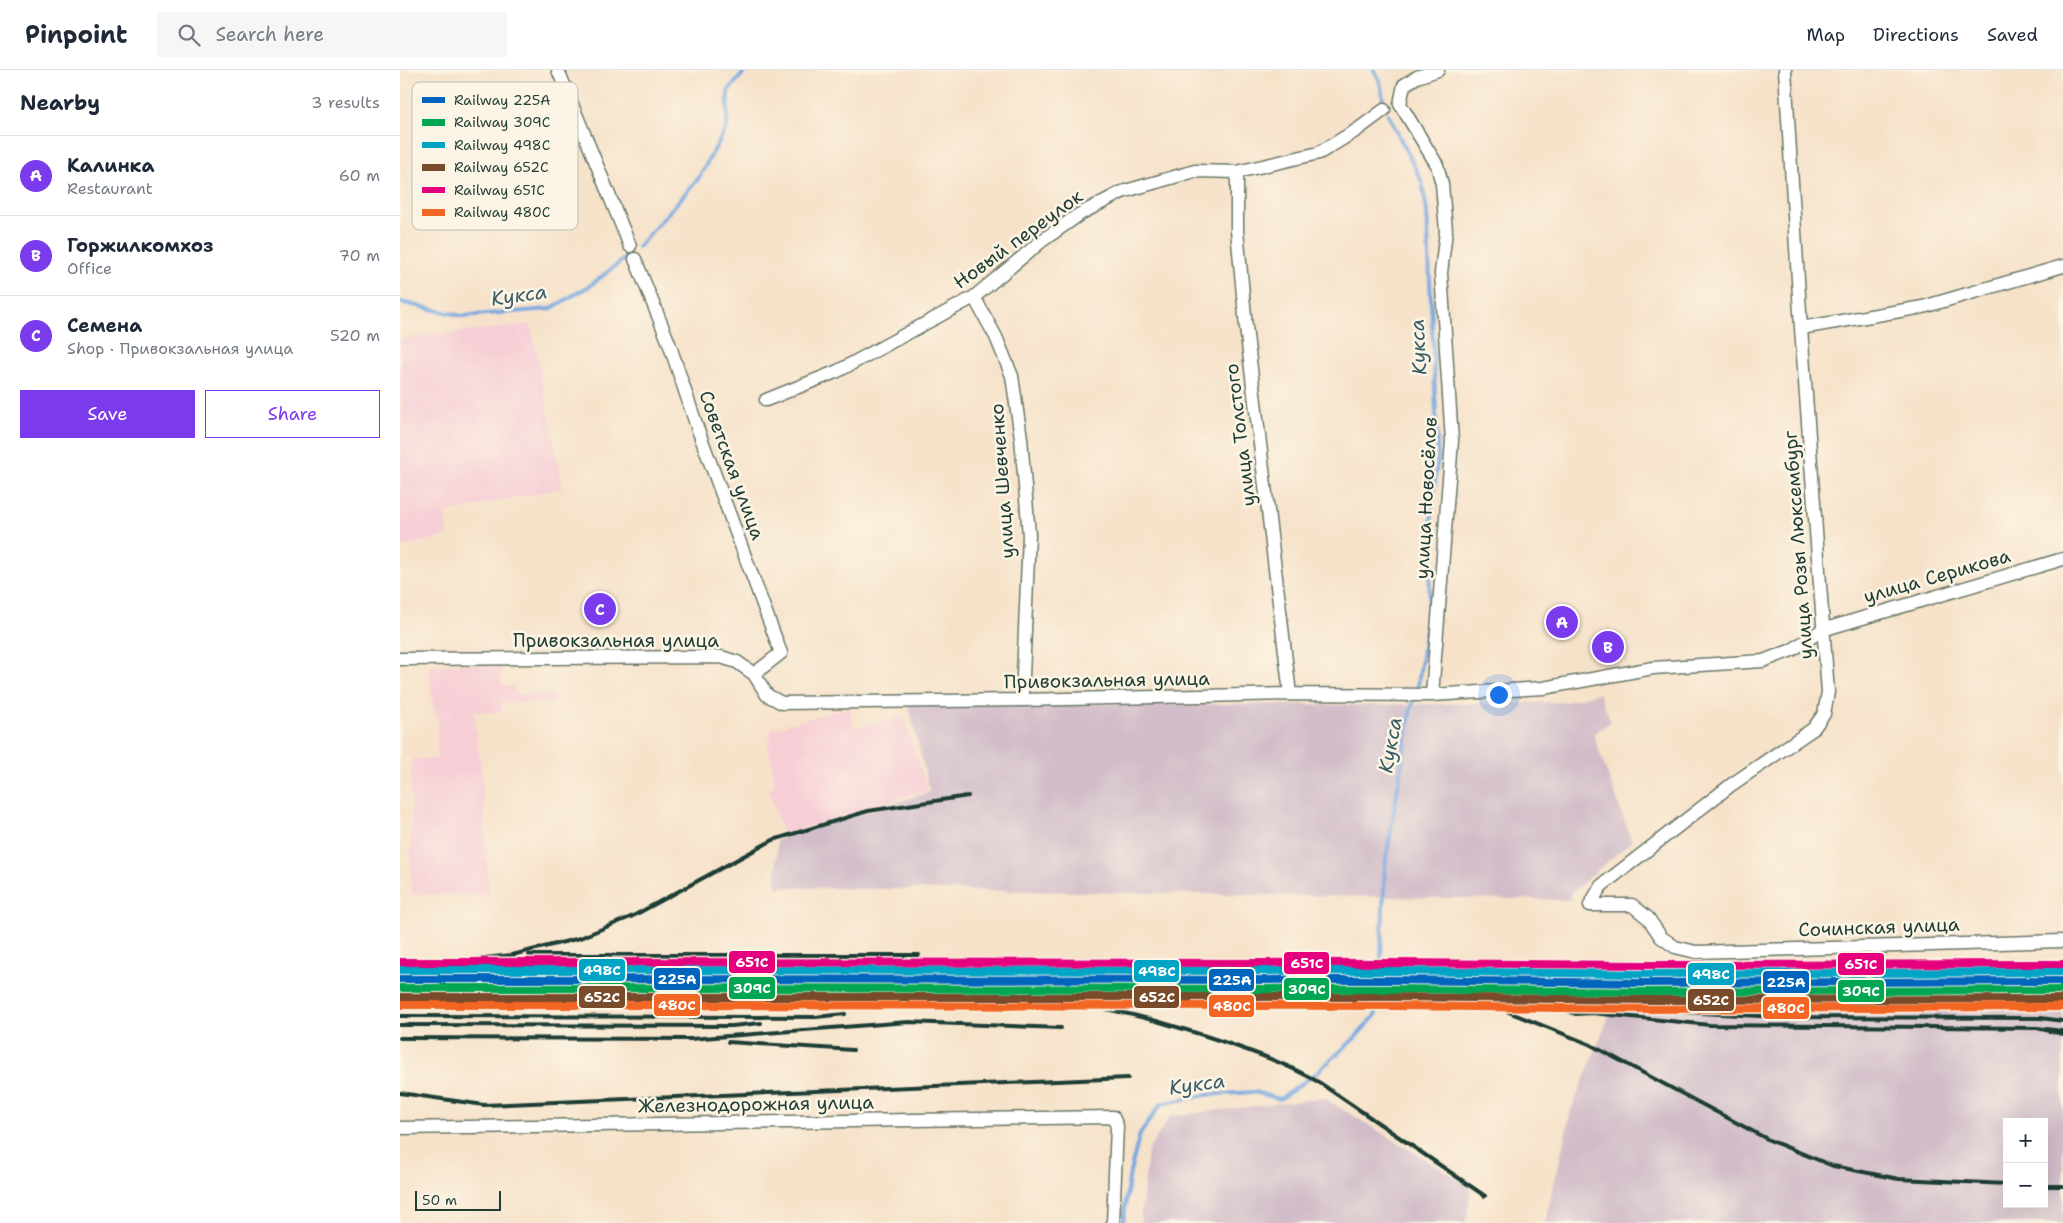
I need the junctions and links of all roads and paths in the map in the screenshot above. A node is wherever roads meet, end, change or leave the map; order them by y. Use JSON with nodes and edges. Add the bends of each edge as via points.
{"nodes":[{"id":1,"x":558,"y":70,"type":"edge"},
{"id":2,"x":1438,"y":70,"type":"edge"},
{"id":3,"x":1789,"y":71,"type":"edge"},
{"id":4,"x":563,"y":82,"type":"edge"},
{"id":5,"x":1384,"y":110,"type":"dead end"},
{"id":6,"x":578,"y":119,"type":"edge"},
{"id":7,"x":1237,"y":172,"type":"junction"},
{"id":8,"x":630,"y":246,"type":"dead end"},
{"id":9,"x":635,"y":259,"type":"dead end"},
{"id":10,"x":2063,"y":266,"type":"edge"},
{"id":11,"x":974,"y":297,"type":"junction"},
{"id":12,"x":1801,"y":328,"type":"junction"},
{"id":13,"x":766,"y":400,"type":"dead end"},
{"id":14,"x":2063,"y":559,"type":"edge"},
{"id":15,"x":1822,"y":630,"type":"junction"},
{"id":16,"x":400,"y":659,"type":"edge"},
{"id":17,"x":754,"y":674,"type":"junction"},
{"id":18,"x":1290,"y":694,"type":"junction"},
{"id":19,"x":1428,"y":694,"type":"junction"},
{"id":20,"x":1022,"y":700,"type":"junction"},
{"id":21,"x":1590,"y":905,"type":"joint"},
{"id":22,"x":2063,"y":941,"type":"edge"},
{"id":23,"x":400,"y":1128,"type":"edge"},
{"id":24,"x":1113,"y":1223,"type":"edge"}],
"edges":[{"from":1,"to":4,"type":"street"},
{"from":2,"to":19,"type":"street","name":"улица Новосёлов","via":[[1404,85],[1400,104],[1437,165],[1446,231],[1441,273],[1452,441]]},
{"from":3,"to":12,"type":"street","name":"улица Розы Люксембург"},
{"from":5,"to":7,"type":"street","name":"Новый переулок","via":[[1319,153]]},
{"from":6,"to":8,"type":"street"},
{"from":7,"to":11,"type":"street","name":"Новый переулок","via":[[1195,171],[1122,192],[1080,214],[1043,240]]},
{"from":7,"to":18,"type":"street","name":"улица Толстого","via":[[1237,230],[1246,327]]},
{"from":9,"to":17,"type":"street","name":"Советская улица","via":[[669,343],[780,654]]},
{"from":10,"to":12,"type":"street","via":[[1923,307]]},
{"from":11,"to":13,"type":"street","name":"Новый переулок","via":[[838,371]]},
{"from":11,"to":20,"type":"street","name":"улица Шевченко","via":[[1012,376],[1021,438],[1029,535]]},
{"from":12,"to":15,"type":"street","name":"улица Розы Люксембург"},
{"from":14,"to":15,"type":"street","name":"улица Серикова"},
{"from":15,"to":19,"type":"street","name":"Привокзальная улица","via":[[1792,650],[1763,661],[1653,668],[1543,688]]},
{"from":15,"to":21,"type":"street","name":"улица Розы Люксембург","via":[[1828,692],[1824,714],[1813,729],[1731,786],[1602,886]]},
{"from":16,"to":17,"type":"street","name":"Привокзальная улица","via":[[721,657],[737,662]]},
{"from":17,"to":20,"type":"street","name":"Привокзальная улица","via":[[767,695],[782,703]]},
{"from":18,"to":19,"type":"street","name":"Привокзальная улица"},
{"from":18,"to":20,"type":"street","name":"Привокзальная улица"},
{"from":21,"to":22,"type":"street","name":"Сочинская улица","via":[[1632,906],[1648,918],[1661,938],[1675,947],[1696,952]]},
{"from":23,"to":24,"type":"street","name":"Железнодорожная улица","via":[[1114,1117]]}]}
